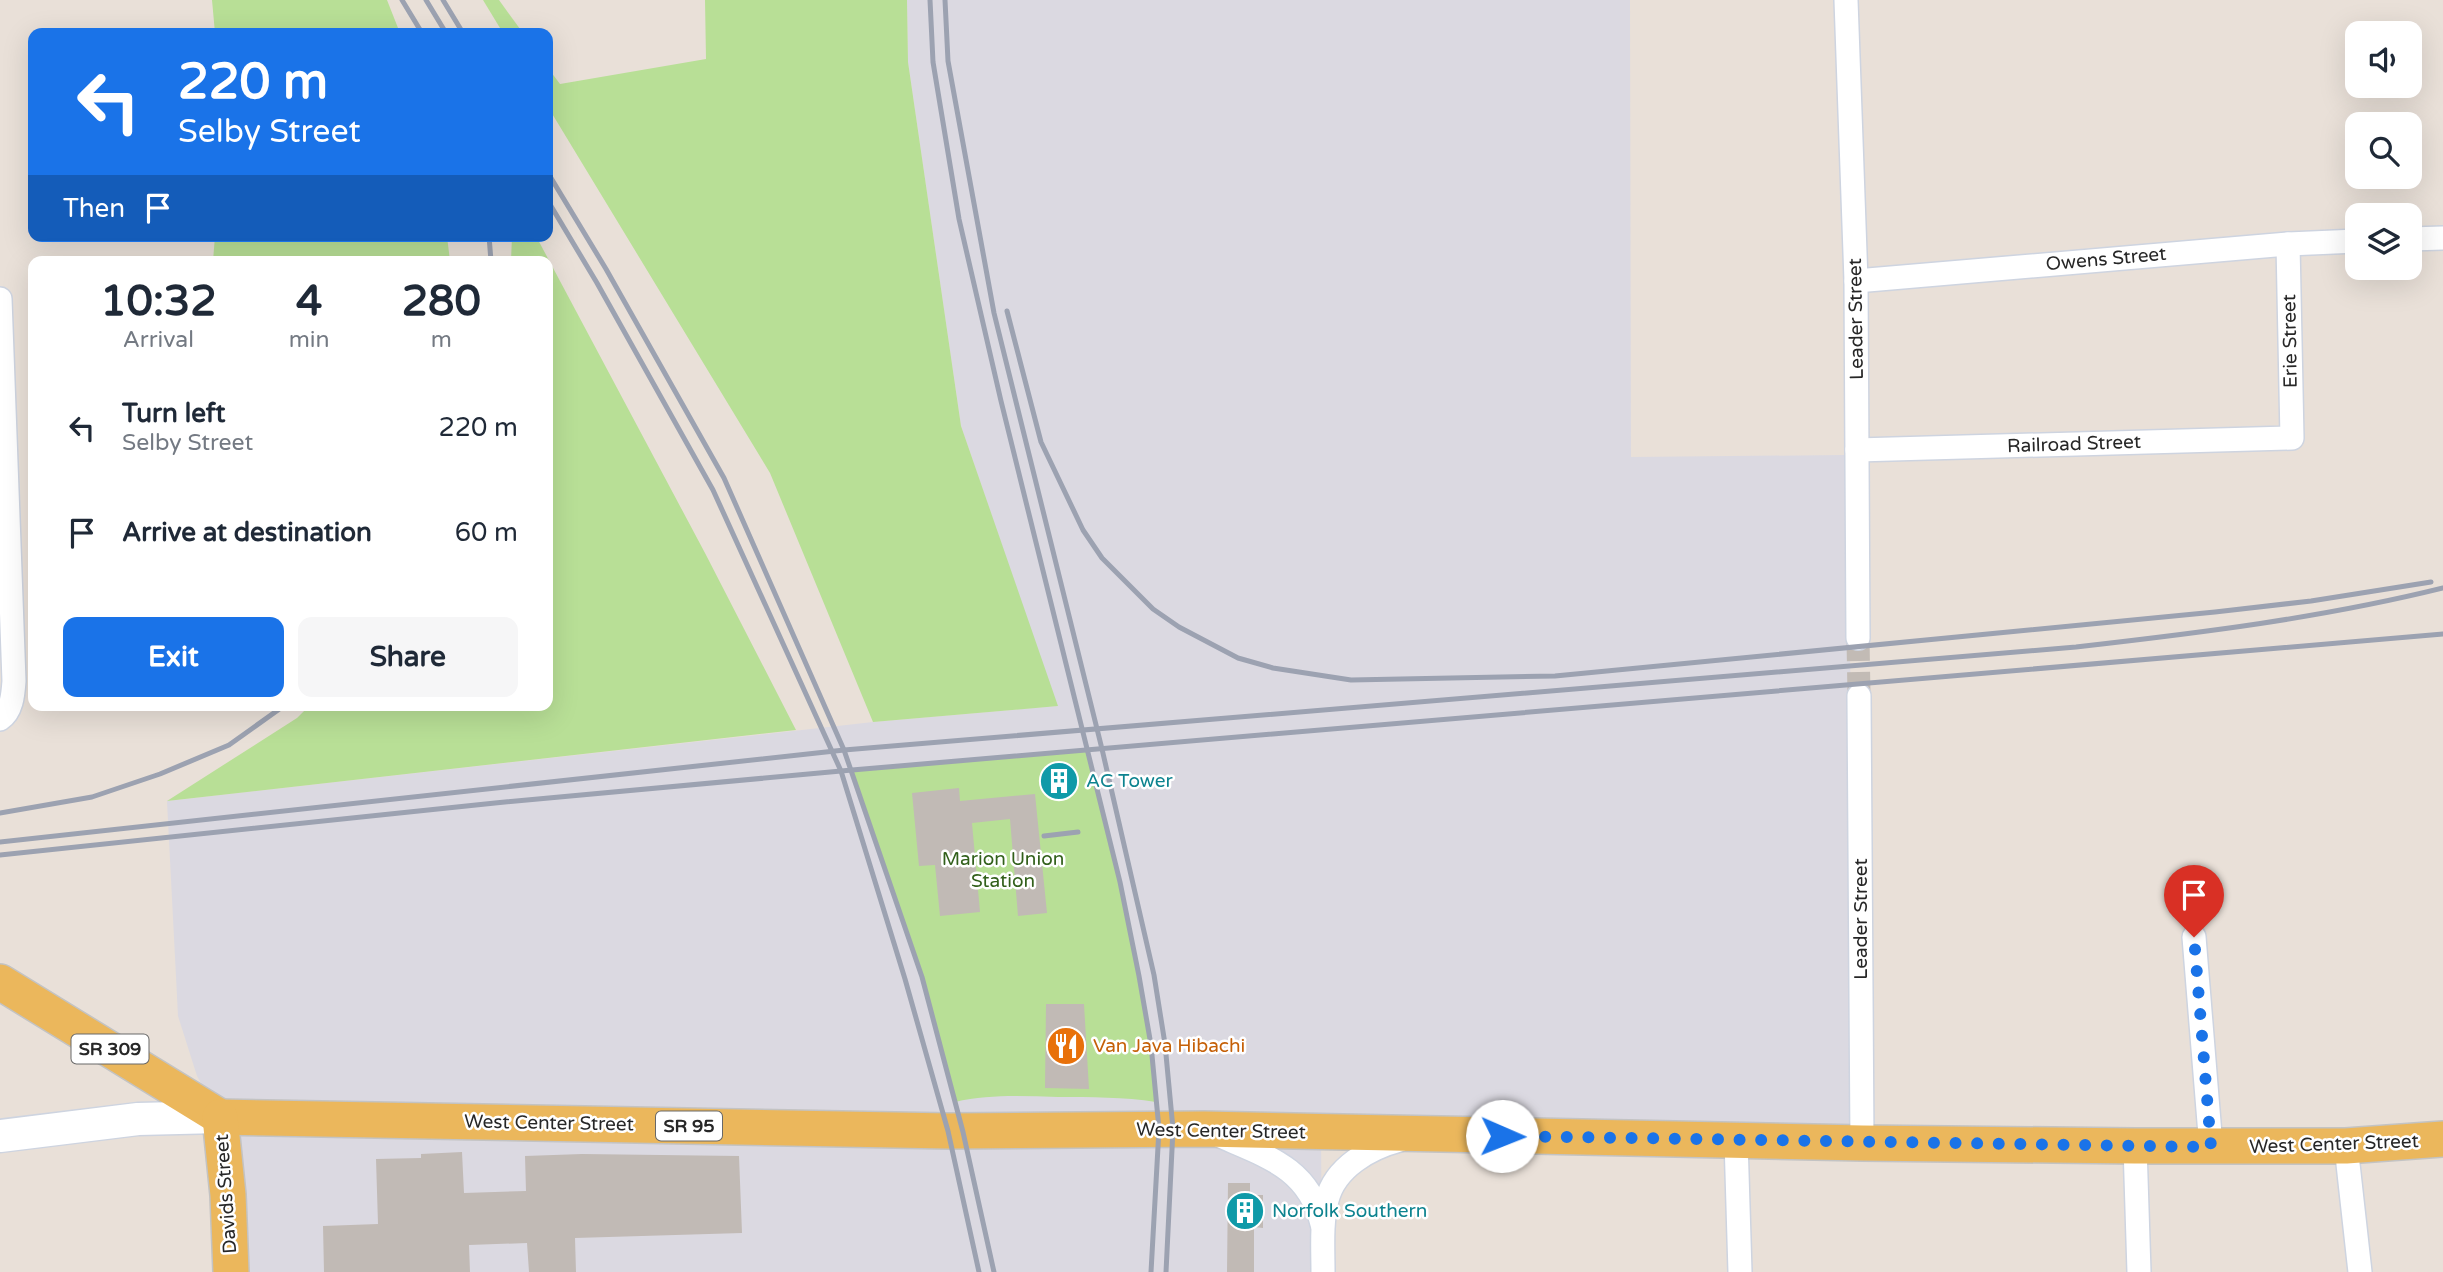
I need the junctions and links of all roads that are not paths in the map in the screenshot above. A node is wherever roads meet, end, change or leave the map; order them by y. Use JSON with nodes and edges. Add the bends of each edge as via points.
{"nodes":[{"id":1,"x":1846,"y":0,"type":"edge"},
{"id":2,"x":2443,"y":238,"type":"edge"},
{"id":3,"x":2422,"y":239,"type":"edge"},
{"id":4,"x":2345,"y":242,"type":"edge"},
{"id":5,"x":2288,"y":244,"type":"junction"},
{"id":6,"x":1856,"y":281,"type":"junction"},
{"id":7,"x":0,"y":299,"type":"edge"},
{"id":8,"x":2292,"y":438,"type":"joint"},
{"id":9,"x":1857,"y":450,"type":"junction"},
{"id":10,"x":1858,"y":638,"type":"tunnel mouth"},
{"id":11,"x":1859,"y":695,"type":"tunnel mouth"},
{"id":12,"x":3,"y":717,"type":"edge"},
{"id":13,"x":2194,"y":937,"type":"dead end"},
{"id":14,"x":0,"y":982,"type":"edge"},
{"id":15,"x":220,"y":1116,"type":"junction"},
{"id":16,"x":1204,"y":1129,"type":"junction"},
{"id":17,"x":1420,"y":1134,"type":"junction"},
{"id":18,"x":0,"y":1136,"type":"edge"},
{"id":19,"x":2443,"y":1139,"type":"edge"},
{"id":20,"x":1736,"y":1140,"type":"junction"},
{"id":21,"x":1862,"y":1143,"type":"junction"},
{"id":22,"x":2135,"y":1146,"type":"junction"},
{"id":23,"x":2346,"y":1146,"type":"junction"},
{"id":24,"x":2211,"y":1147,"type":"junction"},
{"id":25,"x":1323,"y":1231,"type":"junction"},
{"id":26,"x":231,"y":1272,"type":"edge"},
{"id":27,"x":1323,"y":1272,"type":"edge"},
{"id":28,"x":1740,"y":1272,"type":"edge"},
{"id":29,"x":2139,"y":1272,"type":"edge"},
{"id":30,"x":2360,"y":1272,"type":"edge"}],
"edges":[{"from":1,"to":6,"type":"street","name":"Leader Street"},
{"from":2,"to":3,"type":"street"},
{"from":4,"to":5,"type":"street","name":"Owens Street"},
{"from":5,"to":6,"type":"street","name":"Owens Street"},
{"from":5,"to":8,"type":"street","name":"Erie Street"},
{"from":6,"to":9,"type":"street","name":"Leader Street"},
{"from":7,"to":12,"type":"street","via":[[14,681]]},
{"from":8,"to":9,"type":"street","name":"Railroad Street"},
{"from":9,"to":10,"type":"street","name":"Leader Street"},
{"from":11,"to":21,"type":"street","name":"Leader Street"},
{"from":13,"to":24,"type":"street"},
{"from":14,"to":15,"type":"main road","number":"SR 309"},
{"from":15,"to":16,"type":"main road","name":"West Center Street","number":"SR 95","via":[[948,1131]]},
{"from":15,"to":18,"type":"main road","name":"West Center Street","number":"SR 95","via":[[138,1119]]},
{"from":15,"to":26,"type":"main road","name":"Davids Street"},
{"from":16,"to":17,"type":"main road","name":"West Center Street","number":"SR 95"},
{"from":16,"to":25,"type":"street","via":[[1285,1167],[1307,1186]]},
{"from":17,"to":20,"type":"main road","name":"West Center Street","number":"SR 95"},
{"from":17,"to":25,"type":"street","via":[[1365,1153],[1341,1174],[1327,1200]]},
{"from":19,"to":23,"type":"main road","name":"West Center Street","number":"SR 95"},
{"from":20,"to":21,"type":"main road","name":"West Center Street","number":"SR 95"},
{"from":20,"to":28,"type":"street"},
{"from":21,"to":22,"type":"main road","name":"West Center Street","number":"SR 95"},
{"from":22,"to":24,"type":"main road","name":"West Center Street","number":"SR 95"},
{"from":22,"to":29,"type":"street"},
{"from":23,"to":24,"type":"main road","name":"West Center Street","number":"SR 95"},
{"from":23,"to":30,"type":"street"},
{"from":25,"to":27,"type":"street"}]}
